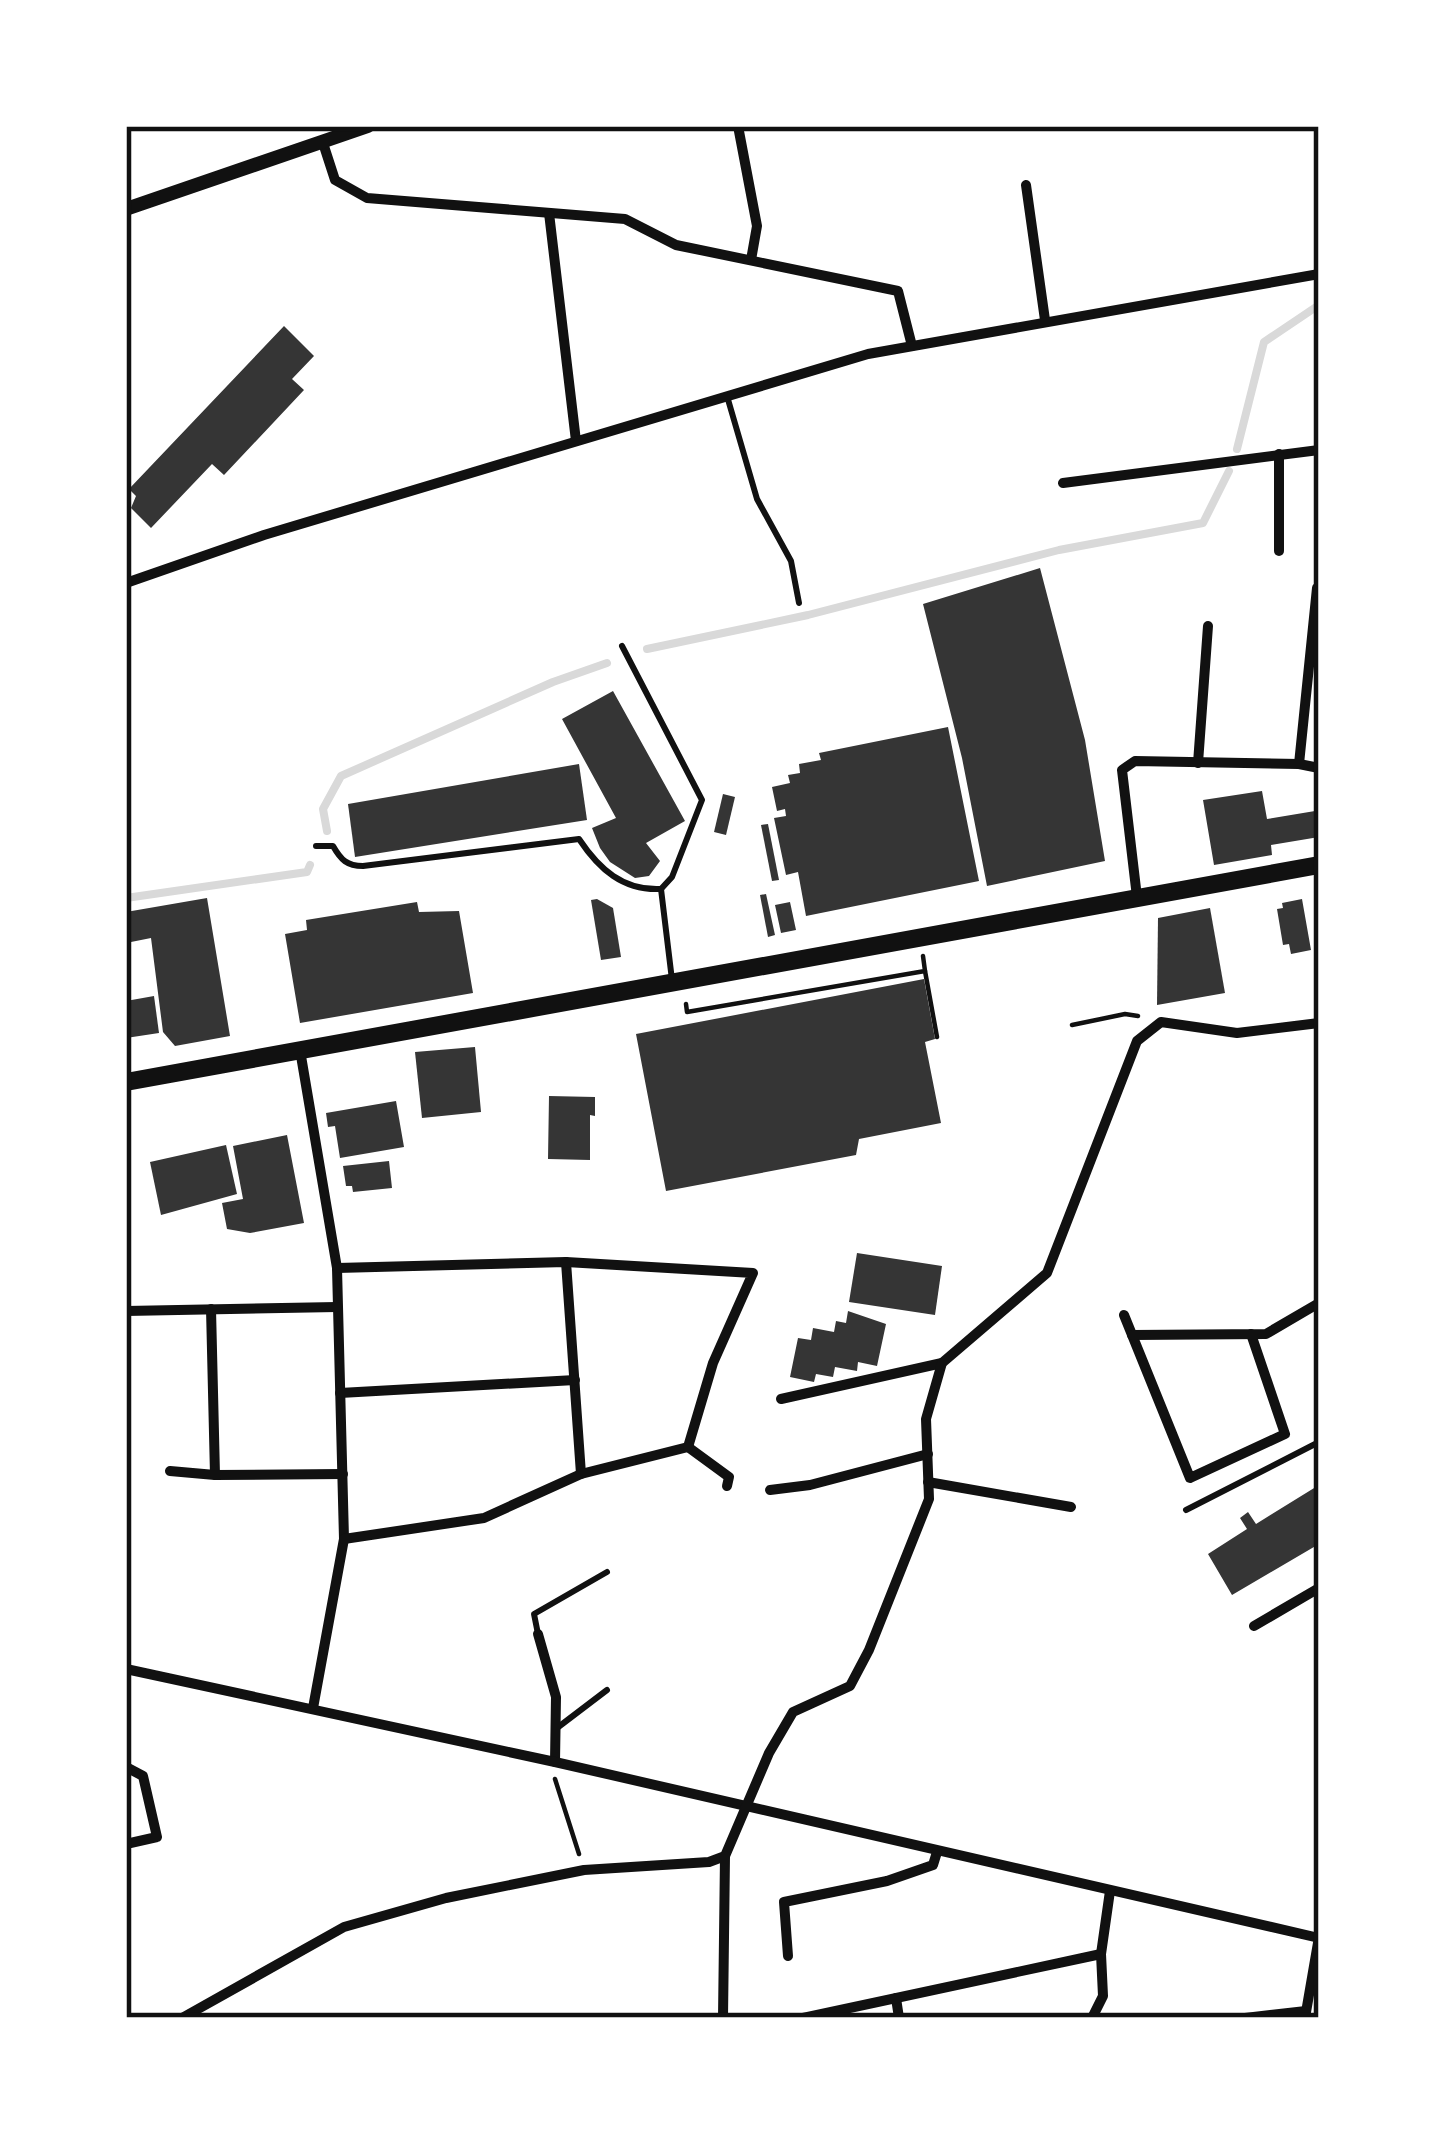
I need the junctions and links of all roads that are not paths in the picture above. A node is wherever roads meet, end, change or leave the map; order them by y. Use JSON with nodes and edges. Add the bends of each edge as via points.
{"nodes":[{"id":1,"x":368,"y":126,"type":"edge"},
{"id":2,"x":738,"y":126,"type":"edge"},
{"id":3,"x":323,"y":143,"type":"junction"},
{"id":4,"x":1026,"y":185,"type":"dead end"},
{"id":5,"x":126,"y":209,"type":"edge"},
{"id":6,"x":549,"y":213,"type":"junction"},
{"id":7,"x":751,"y":260,"type":"junction"},
{"id":8,"x":1319,"y":274,"type":"edge"},
{"id":9,"x":1045,"y":320,"type":"junction"},
{"id":10,"x":912,"y":346,"type":"junction"},
{"id":11,"x":727,"y":396,"type":"junction"},
{"id":12,"x":576,"y":441,"type":"junction"},
{"id":13,"x":1319,"y":450,"type":"edge"},
{"id":14,"x":1279,"y":454,"type":"junction"},
{"id":15,"x":1063,"y":483,"type":"dead end"},
{"id":16,"x":1279,"y":551,"type":"dead end"},
{"id":17,"x":126,"y":583,"type":"edge"},
{"id":18,"x":1317,"y":588,"type":"edge"},
{"id":19,"x":799,"y":603,"type":"dead end"},
{"id":20,"x":1208,"y":626,"type":"dead end"},
{"id":21,"x":622,"y":646,"type":"dead end"},
{"id":22,"x":1198,"y":763,"type":"junction"},
{"id":23,"x":1299,"y":764,"type":"junction"},
{"id":24,"x":1319,"y":768,"type":"edge"},
{"id":25,"x":316,"y":846,"type":"dead end"},
{"id":26,"x":1319,"y":865,"type":"edge"},
{"id":27,"x":661,"y":889,"type":"junction"},
{"id":28,"x":1138,"y":897,"type":"junction"},
{"id":29,"x":679,"y":991,"type":"junction"},
{"id":30,"x":1319,"y":1023,"type":"edge"},
{"id":31,"x":300,"y":1050,"type":"junction"},
{"id":32,"x":126,"y":1082,"type":"edge"},
{"id":33,"x":566,"y":1262,"type":"junction"},
{"id":34,"x":337,"y":1268,"type":"junction"},
{"id":35,"x":1319,"y":1303,"type":"edge"},
{"id":36,"x":338,"y":1307,"type":"junction"},
{"id":37,"x":211,"y":1309,"type":"junction"},
{"id":38,"x":126,"y":1310,"type":"edge"},
{"id":39,"x":1124,"y":1315,"type":"dead end"},
{"id":40,"x":1251,"y":1334,"type":"junction"},
{"id":41,"x":1132,"y":1335,"type":"junction"},
{"id":42,"x":942,"y":1363,"type":"junction"},
{"id":43,"x":574,"y":1380,"type":"junction"},
{"id":44,"x":340,"y":1394,"type":"junction"},
{"id":45,"x":782,"y":1399,"type":"dead end"},
{"id":46,"x":1319,"y":1442,"type":"edge"},
{"id":47,"x":688,"y":1447,"type":"junction"},
{"id":48,"x":928,"y":1454,"type":"junction"},
{"id":49,"x":170,"y":1471,"type":"dead end"},
{"id":50,"x":343,"y":1474,"type":"junction"},
{"id":51,"x":581,"y":1474,"type":"junction"},
{"id":52,"x":215,"y":1475,"type":"junction"},
{"id":53,"x":928,"y":1482,"type":"junction"},
{"id":54,"x":727,"y":1486,"type":"dead end"},
{"id":55,"x":770,"y":1490,"type":"dead end"},
{"id":56,"x":1071,"y":1508,"type":"dead end"},
{"id":57,"x":1186,"y":1510,"type":"dead end"},
{"id":58,"x":344,"y":1539,"type":"junction"},
{"id":59,"x":607,"y":1571,"type":"dead end"},
{"id":60,"x":1319,"y":1588,"type":"edge"},
{"id":61,"x":1254,"y":1626,"type":"dead end"},
{"id":62,"x":538,"y":1634,"type":"joint"},
{"id":63,"x":126,"y":1670,"type":"edge"},
{"id":64,"x":608,"y":1690,"type":"dead end"},
{"id":65,"x":313,"y":1708,"type":"junction"},
{"id":66,"x":557,"y":1728,"type":"junction"},
{"id":67,"x":555,"y":1762,"type":"junction"},
{"id":68,"x":126,"y":1767,"type":"edge"},
{"id":69,"x":747,"y":1808,"type":"junction"},
{"id":70,"x":126,"y":1844,"type":"edge"},
{"id":71,"x":937,"y":1852,"type":"junction"},
{"id":72,"x":725,"y":1856,"type":"junction"},
{"id":73,"x":1110,"y":1891,"type":"junction"},
{"id":74,"x":1319,"y":1938,"type":"edge"},
{"id":75,"x":1101,"y":1954,"type":"junction"},
{"id":76,"x":788,"y":1956,"type":"dead end"},
{"id":77,"x":896,"y":1998,"type":"junction"},
{"id":78,"x":1306,"y":2014,"type":"edge"},
{"id":79,"x":182,"y":2018,"type":"edge"},
{"id":80,"x":723,"y":2018,"type":"edge"},
{"id":81,"x":803,"y":2018,"type":"edge"},
{"id":82,"x":899,"y":2018,"type":"edge"},
{"id":83,"x":1092,"y":2018,"type":"edge"},
{"id":84,"x":1245,"y":2018,"type":"edge"}],
"edges":[{"from":1,"to":3,"type":"street"},
{"from":2,"to":7,"type":"street","via":[[758,226]]},
{"from":3,"to":5,"type":"street"},
{"from":3,"to":6,"type":"street","via":[[335,180],[367,199]]},
{"from":4,"to":9,"type":"street"},
{"from":6,"to":7,"type":"street","via":[[625,219],[676,245]]},
{"from":6,"to":12,"type":"street"},
{"from":7,"to":10,"type":"street","via":[[898,291]]},
{"from":8,"to":9,"type":"street"},
{"from":9,"to":10,"type":"street"},
{"from":10,"to":11,"type":"street"},
{"from":11,"to":12,"type":"street"},
{"from":11,"to":19,"type":"lane","via":[[757,499],[791,561]]},
{"from":12,"to":17,"type":"street"},
{"from":13,"to":14,"type":"street"},
{"from":14,"to":15,"type":"street"},
{"from":14,"to":16,"type":"street"},
{"from":18,"to":23,"type":"street"},
{"from":20,"to":22,"type":"street"},
{"from":21,"to":27,"type":"lane","via":[[702,800]]},
{"from":22,"to":23,"type":"street"},
{"from":22,"to":28,"type":"street","via":[[1135,761],[1122,770]]},
{"from":23,"to":24,"type":"street"},
{"from":25,"to":27,"type":"lane","via":[[333,846],[352,866],[363,866],[579,839],[609,874]]},
{"from":26,"to":28,"type":"highway"},
{"from":27,"to":29,"type":"lane"},
{"from":28,"to":29,"type":"highway"},
{"from":29,"to":31,"type":"highway"},
{"from":30,"to":42,"type":"street","via":[[1237,1034],[1161,1022],[1137,1041],[1046,1273]]},
{"from":31,"to":32,"type":"highway"},
{"from":31,"to":34,"type":"street"},
{"from":33,"to":34,"type":"street"},
{"from":33,"to":43,"type":"street"},
{"from":33,"to":47,"type":"street","via":[[753,1273]]},
{"from":34,"to":36,"type":"street"},
{"from":35,"to":40,"type":"street","via":[[1266,1334]]},
{"from":36,"to":37,"type":"street"},
{"from":36,"to":44,"type":"street"},
{"from":37,"to":38,"type":"street"},
{"from":37,"to":52,"type":"street"},
{"from":39,"to":41,"type":"street"},
{"from":40,"to":41,"type":"street"},
{"from":40,"to":41,"type":"street","via":[[1285,1434],[1190,1478]]},
{"from":42,"to":45,"type":"street"},
{"from":42,"to":48,"type":"street","via":[[926,1419]]},
{"from":43,"to":44,"type":"street"},
{"from":43,"to":51,"type":"street"},
{"from":44,"to":50,"type":"street"},
{"from":46,"to":57,"type":"lane"},
{"from":47,"to":51,"type":"street"},
{"from":47,"to":54,"type":"street","via":[[729,1477]]},
{"from":48,"to":53,"type":"street"},
{"from":48,"to":55,"type":"street"},
{"from":49,"to":52,"type":"street"},
{"from":50,"to":52,"type":"street"},
{"from":50,"to":58,"type":"street"},
{"from":51,"to":58,"type":"street","via":[[484,1518]]},
{"from":53,"to":56,"type":"street"},
{"from":53,"to":69,"type":"street","via":[[929,1498],[850,1686],[794,1712]]},
{"from":58,"to":65,"type":"street"},
{"from":59,"to":62,"type":"lane","via":[[533,1614]]},
{"from":60,"to":61,"type":"street"},
{"from":62,"to":66,"type":"street"},
{"from":63,"to":65,"type":"street"},
{"from":64,"to":66,"type":"lane"},
{"from":65,"to":67,"type":"street"},
{"from":66,"to":67,"type":"street"},
{"from":67,"to":69,"type":"street"},
{"from":68,"to":70,"type":"street","via":[[143,1776],[157,1837]]},
{"from":69,"to":71,"type":"street"},
{"from":69,"to":72,"type":"street"},
{"from":71,"to":73,"type":"street"},
{"from":71,"to":76,"type":"street","via":[[933,1865],[902,1876],[784,1902]]},
{"from":72,"to":79,"type":"street","via":[[584,1870],[344,1927]]},
{"from":72,"to":80,"type":"street"},
{"from":73,"to":74,"type":"street"},
{"from":73,"to":75,"type":"street"},
{"from":74,"to":78,"type":"street"},
{"from":75,"to":77,"type":"street"},
{"from":75,"to":83,"type":"street","via":[[1103,1996]]},
{"from":77,"to":81,"type":"street"},
{"from":77,"to":82,"type":"street"},
{"from":78,"to":84,"type":"street"}]}
